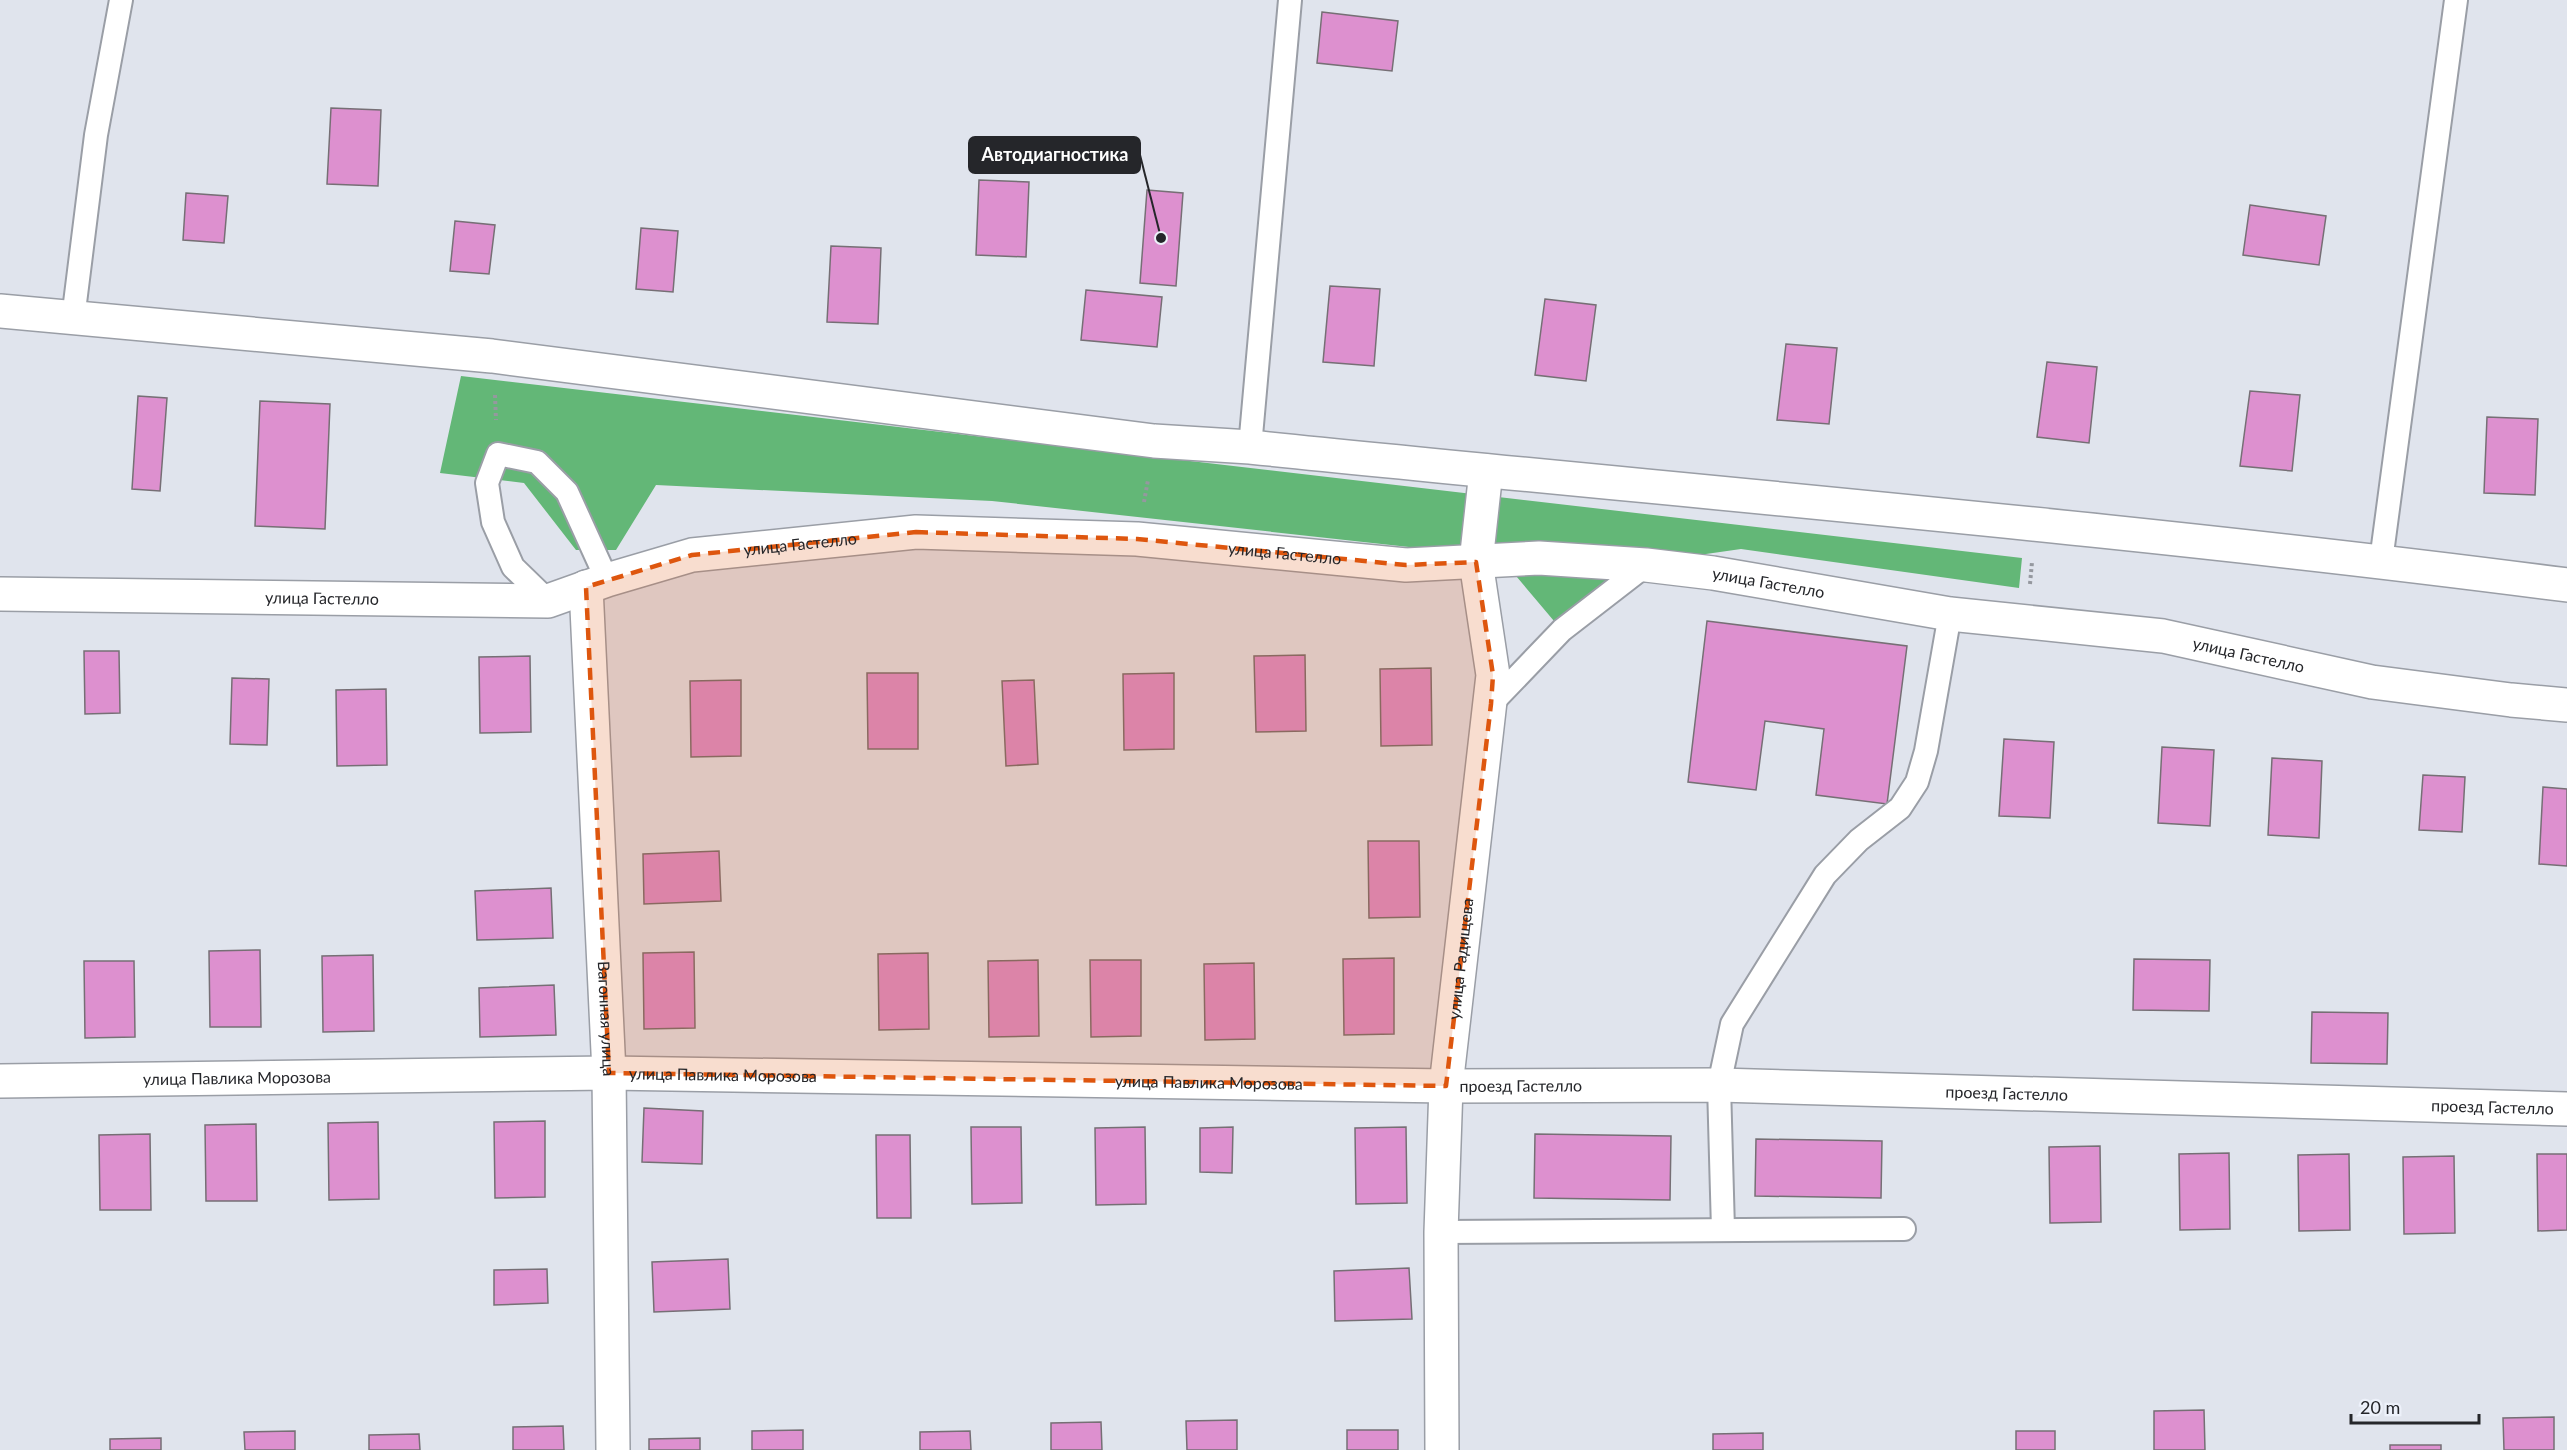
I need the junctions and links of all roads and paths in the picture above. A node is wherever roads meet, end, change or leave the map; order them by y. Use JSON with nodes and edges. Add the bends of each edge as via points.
{"nodes":[{"id":1,"x":121,"y":0,"type":"edge"},
{"id":2,"x":1290,"y":0,"type":"edge"},
{"id":3,"x":2456,"y":0,"type":"edge"},
{"id":4,"x":0,"y":312,"type":"edge"},
{"id":5,"x":73,"y":319,"type":"junction"},
{"id":6,"x":492,"y":356,"type":"junction"},
{"id":7,"x":1155,"y":441,"type":"junction"},
{"id":8,"x":1250,"y":447,"type":"junction"},
{"id":9,"x":498,"y":454,"type":"junction"},
{"id":10,"x":1486,"y":471,"type":"junction"},
{"id":11,"x":2035,"y":522,"type":"junction"},
{"id":12,"x":1137,"y":539,"type":"junction"},
{"id":13,"x":2381,"y":561,"type":"junction"},
{"id":14,"x":1476,"y":562,"type":"junction"},
{"id":15,"x":1646,"y":565,"type":"junction"},
{"id":16,"x":596,"y":583,"type":"junction"},
{"id":17,"x":2567,"y":585,"type":"edge"},
{"id":18,"x":0,"y":594,"type":"edge"},
{"id":19,"x":548,"y":601,"type":"junction"},
{"id":20,"x":1950,"y":614,"type":"junction"},
{"id":21,"x":2027,"y":621,"type":"junction"},
{"id":22,"x":1491,"y":704,"type":"junction"},
{"id":23,"x":2567,"y":705,"type":"edge"},
{"id":24,"x":609,"y":1073,"type":"junction"},
{"id":25,"x":0,"y":1081,"type":"edge"},
{"id":26,"x":1719,"y":1085,"type":"junction"},
{"id":27,"x":1446,"y":1086,"type":"junction"},
{"id":28,"x":2567,"y":1109,"type":"edge"},
{"id":29,"x":1904,"y":1229,"type":"dead end"},
{"id":30,"x":1723,"y":1230,"type":"junction"},
{"id":31,"x":1441,"y":1232,"type":"junction"},
{"id":32,"x":613,"y":1450,"type":"edge"},
{"id":33,"x":1442,"y":1450,"type":"edge"}],
"edges":[{"from":1,"to":5,"type":"lane","via":[[96,135]]},
{"from":2,"to":8,"type":"lane"},
{"from":3,"to":13,"type":"lane"},
{"from":4,"to":5,"type":"street"},
{"from":5,"to":6,"type":"street"},
{"from":6,"to":7,"type":"street"},
{"from":6,"to":9,"type":"path"},
{"from":7,"to":8,"type":"street"},
{"from":7,"to":12,"type":"path"},
{"from":8,"to":10,"type":"street"},
{"from":9,"to":16,"type":"lane","via":[[537,462],[567,492]]},
{"from":9,"to":19,"type":"lane","via":[[487,483],[493,522],[513,567]]},
{"from":10,"to":11,"type":"street"},
{"from":10,"to":14,"type":"street","name":"улица Радищева"},
{"from":11,"to":13,"type":"street"},
{"from":11,"to":21,"type":"path"},
{"from":12,"to":14,"type":"street","name":"улица Гастелло","via":[[1406,565]]},
{"from":12,"to":16,"type":"street","name":"улица Гастелло","via":[[916,532],[692,555]]},
{"from":13,"to":17,"type":"street"},
{"from":14,"to":15,"type":"street","name":"улица Гастелло","via":[[1539,558]]},
{"from":14,"to":22,"type":"street","name":"улица Радищева","via":[[1492,675]]},
{"from":15,"to":20,"type":"street","name":"улица Гастелло"},
{"from":15,"to":22,"type":"lane","via":[[1562,630]]},
{"from":16,"to":19,"type":"street","name":"улица Гастелло"},
{"from":16,"to":24,"type":"street","name":"Вагонная улица"},
{"from":18,"to":19,"type":"street","name":"улица Гастелло"},
{"from":20,"to":21,"type":"street","name":"улица Гастелло"},
{"from":20,"to":26,"type":"lane","via":[[1917,782],[1900,808],[1859,840],[1825,874],[1732,1024]]},
{"from":21,"to":23,"type":"street","name":"улица Гастелло","via":[[2163,636],[2372,682]]},
{"from":22,"to":27,"type":"street","name":"улица Радищева"},
{"from":24,"to":25,"type":"street","name":"улица Павлика Морозова"},
{"from":24,"to":27,"type":"street","name":"улица Павлика Морозова"},
{"from":24,"to":32,"type":"street","name":"Вагонная улица"},
{"from":26,"to":27,"type":"street","name":"проезд Гастелло"},
{"from":26,"to":28,"type":"street","name":"проезд Гастелло"},
{"from":26,"to":30,"type":"lane"},
{"from":27,"to":31,"type":"street","name":"улица Радищева"},
{"from":29,"to":30,"type":"lane"},
{"from":30,"to":31,"type":"lane"},
{"from":31,"to":33,"type":"street","name":"улица Радищева"}]}
